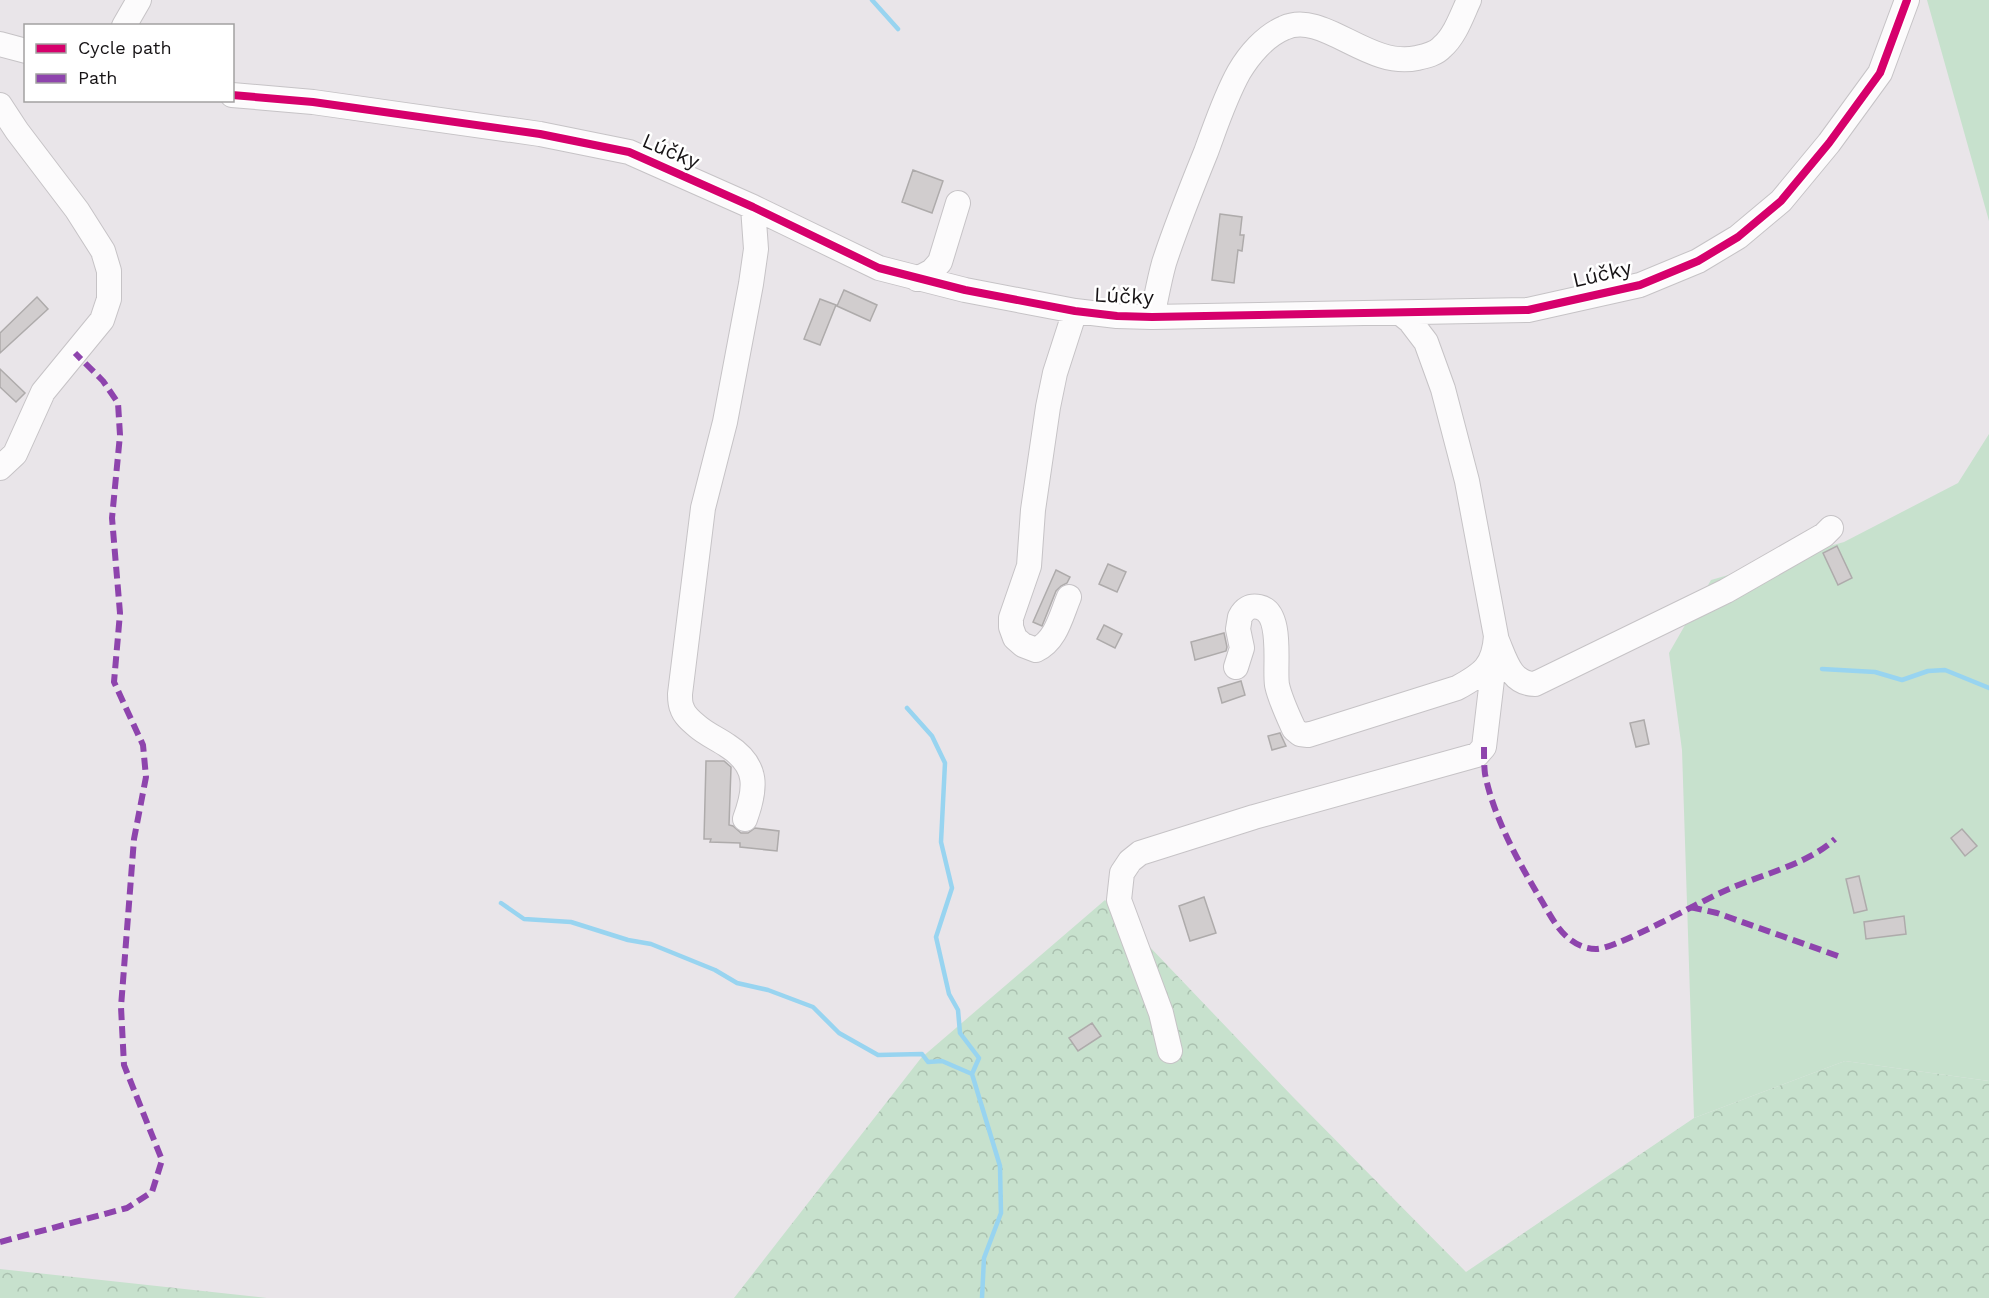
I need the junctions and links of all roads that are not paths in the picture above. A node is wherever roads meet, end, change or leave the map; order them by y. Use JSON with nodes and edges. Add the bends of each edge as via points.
{"nodes":[{"id":1,"x":139,"y":0,"type":"edge"},
{"id":2,"x":1469,"y":0,"type":"edge"},
{"id":3,"x":1907,"y":0,"type":"edge"},
{"id":4,"x":125,"y":24,"type":"edge"},
{"id":5,"x":0,"y":44,"type":"edge"},
{"id":6,"x":24,"y":50,"type":"edge"},
{"id":7,"x":234,"y":94,"type":"edge"},
{"id":8,"x":0,"y":105,"type":"edge"},
{"id":9,"x":958,"y":203,"type":"dead end"},
{"id":10,"x":753,"y":207,"type":"junction"},
{"id":11,"x":917,"y":279,"type":"junction"},
{"id":12,"x":1075,"y":311,"type":"junction"},
{"id":13,"x":1400,"y":313,"type":"junction"},
{"id":14,"x":1152,"y":317,"type":"junction"},
{"id":15,"x":0,"y":468,"type":"edge"},
{"id":16,"x":1831,"y":528,"type":"dead end"},
{"id":17,"x":1069,"y":597,"type":"dead end"},
{"id":18,"x":1495,"y":645,"type":"junction"},
{"id":19,"x":1236,"y":667,"type":"dead end"},
{"id":20,"x":745,"y":819,"type":"dead end"},
{"id":21,"x":1170,"y":1051,"type":"dead end"}],
"edges":[{"from":1,"to":4,"type":"street"},
{"from":2,"to":14,"type":"street","via":[[1443,47],[1430,55],[1388,58],[1297,23],[1268,37],[1252,53],[1226,101],[1177,227]]},
{"from":3,"to":13,"type":"street","name":"Lúčky","via":[[1880,73],[1781,201],[1738,237],[1698,261],[1640,285],[1528,310]]},
{"from":5,"to":6,"type":"street"},
{"from":7,"to":10,"type":"street","name":"Lúčky","via":[[517,131],[629,152]]},
{"from":8,"to":15,"type":"street","via":[[77,210],[103,251],[109,271],[109,299],[102,320],[43,392],[15,454]]},
{"from":9,"to":11,"type":"street","via":[[940,262]]},
{"from":10,"to":11,"type":"street","name":"Lúčky","via":[[879,267]]},
{"from":10,"to":20,"type":"street","via":[[756,249],[751,284],[725,422],[703,508],[680,694],[682,710],[691,721],[743,757],[751,768],[753,786]]},
{"from":11,"to":12,"type":"street","name":"Lúčky"},
{"from":12,"to":14,"type":"street","name":"Lúčky"},
{"from":12,"to":17,"type":"street","via":[[1048,407],[1029,566],[1011,618],[1015,638],[1036,650],[1046,646]]},
{"from":13,"to":14,"type":"street","name":"Lúčky"},
{"from":13,"to":18,"type":"street","via":[[1426,342],[1443,388],[1467,481]]},
{"from":16,"to":18,"type":"street","via":[[1726,591],[1535,684],[1516,679]]},
{"from":18,"to":19,"type":"street","via":[[1486,668],[1457,688],[1308,735],[1294,729],[1278,687],[1274,620],[1265,609],[1250,607],[1240,617],[1242,648]]},
{"from":18,"to":21,"type":"street","via":[[1484,747],[1477,755],[1244,820],[1140,853],[1130,861],[1122,873],[1119,900],[1161,1012]]}]}
